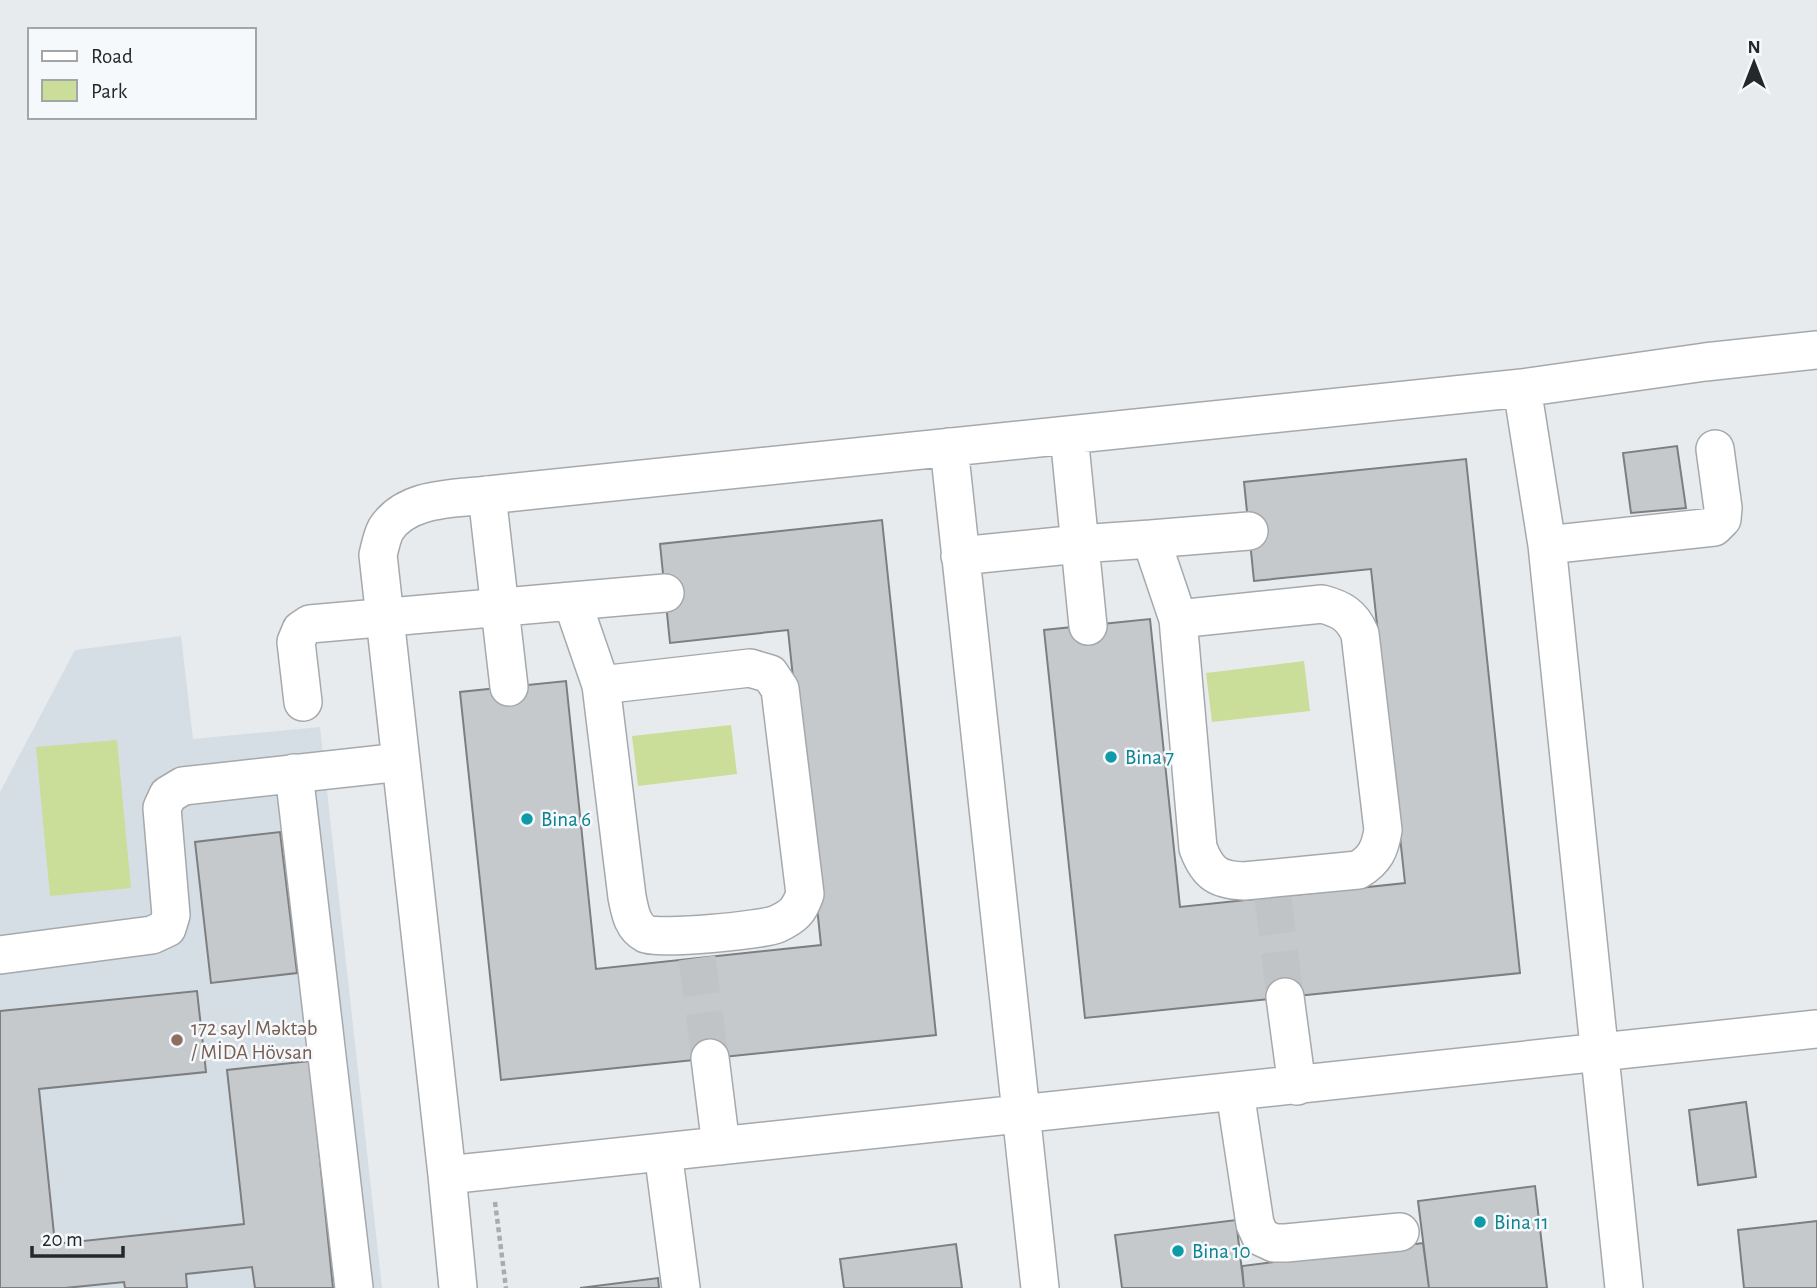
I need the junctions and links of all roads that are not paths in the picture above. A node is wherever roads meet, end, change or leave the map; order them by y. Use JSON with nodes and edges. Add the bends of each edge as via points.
{"nodes":[{"id":1,"x":1817,"y":350,"type":"edge"},
{"id":2,"x":1522,"y":388,"type":"junction"},
{"id":3,"x":1069,"y":435,"type":"junction"},
{"id":4,"x":949,"y":447,"type":"junction"},
{"id":5,"x":1715,"y":449,"type":"dead end"},
{"id":6,"x":487,"y":495,"type":"junction"},
{"id":7,"x":1249,"y":531,"type":"dead end"},
{"id":8,"x":1151,"y":539,"type":"junction"},
{"id":9,"x":1079,"y":544,"type":"junction"},
{"id":10,"x":1547,"y":545,"type":"junction"},
{"id":11,"x":960,"y":556,"type":"junction"},
{"id":12,"x":665,"y":593,"type":"dead end"},
{"id":13,"x":572,"y":601,"type":"junction"},
{"id":14,"x":500,"y":606,"type":"junction"},
{"id":15,"x":386,"y":617,"type":"junction"},
{"id":16,"x":1178,"y":619,"type":"junction"},
{"id":17,"x":1088,"y":626,"type":"dead end"},
{"id":18,"x":601,"y":685,"type":"junction"},
{"id":19,"x":509,"y":687,"type":"dead end"},
{"id":20,"x":303,"y":702,"type":"dead end"},
{"id":21,"x":401,"y":762,"type":"junction"},
{"id":22,"x":295,"y":773,"type":"junction"},
{"id":23,"x":0,"y":956,"type":"edge"},
{"id":24,"x":1285,"y":997,"type":"tunnel mouth"},
{"id":25,"x":1817,"y":1029,"type":"edge"},
{"id":26,"x":1601,"y":1052,"type":"junction"},
{"id":27,"x":710,"y":1058,"type":"tunnel mouth"},
{"id":28,"x":1297,"y":1086,"type":"junction"},
{"id":29,"x":1235,"y":1092,"type":"junction"},
{"id":30,"x":1022,"y":1115,"type":"junction"},
{"id":31,"x":721,"y":1146,"type":"junction"},
{"id":32,"x":663,"y":1152,"type":"junction"},
{"id":33,"x":447,"y":1175,"type":"junction"},
{"id":34,"x":1400,"y":1231,"type":"dead end"},
{"id":35,"x":354,"y":1288,"type":"edge"},
{"id":36,"x":458,"y":1288,"type":"edge"},
{"id":37,"x":681,"y":1288,"type":"edge"},
{"id":38,"x":1040,"y":1288,"type":"edge"},
{"id":39,"x":1624,"y":1288,"type":"edge"}],
"edges":[{"from":1,"to":2,"type":"street"},
{"from":2,"to":3,"type":"street"},
{"from":2,"to":10,"type":"street"},
{"from":3,"to":4,"type":"street"},
{"from":3,"to":9,"type":"street"},
{"from":4,"to":6,"type":"street"},
{"from":4,"to":11,"type":"street"},
{"from":5,"to":10,"type":"street","via":[[1723,508],[1722,519],[1714,527]]},
{"from":6,"to":14,"type":"street"},
{"from":6,"to":15,"type":"street","via":[[425,503],[402,512],[385,530],[378,555]]},
{"from":7,"to":8,"type":"street"},
{"from":8,"to":9,"type":"street"},
{"from":8,"to":16,"type":"street"},
{"from":9,"to":11,"type":"street"},
{"from":9,"to":17,"type":"street"},
{"from":10,"to":26,"type":"street"},
{"from":11,"to":30,"type":"street"},
{"from":12,"to":13,"type":"street"},
{"from":13,"to":14,"type":"street"},
{"from":13,"to":18,"type":"street"},
{"from":14,"to":15,"type":"street"},
{"from":14,"to":19,"type":"street"},
{"from":15,"to":20,"type":"street","via":[[310,624],[301,630],[296,642]]},
{"from":15,"to":21,"type":"street"},
{"from":16,"to":16,"type":"street","via":[[1322,604],[1341,609],[1355,622],[1382,830],[1373,861],[1358,870],[1271,888],[1225,880],[1205,866],[1198,848]]},
{"from":18,"to":18,"type":"street","via":[[633,921],[646,934],[696,946],[774,926],[799,911],[806,894],[780,690],[770,674],[750,668]]},
{"from":21,"to":22,"type":"street"},
{"from":21,"to":33,"type":"street"},
{"from":22,"to":23,"type":"street","via":[[183,786],[168,796],[162,808],[171,915],[167,928],[152,935]]},
{"from":22,"to":35,"type":"street"},
{"from":24,"to":28,"type":"street"},
{"from":25,"to":26,"type":"street"},
{"from":26,"to":28,"type":"street"},
{"from":26,"to":39,"type":"street"},
{"from":27,"to":31,"type":"street"},
{"from":28,"to":29,"type":"street"},
{"from":29,"to":30,"type":"street"},
{"from":29,"to":34,"type":"street","via":[[1255,1224],[1261,1237],[1286,1243]]},
{"from":30,"to":31,"type":"street"},
{"from":30,"to":38,"type":"street"},
{"from":31,"to":32,"type":"street"},
{"from":32,"to":33,"type":"street"},
{"from":32,"to":37,"type":"street"},
{"from":33,"to":36,"type":"street"}]}
